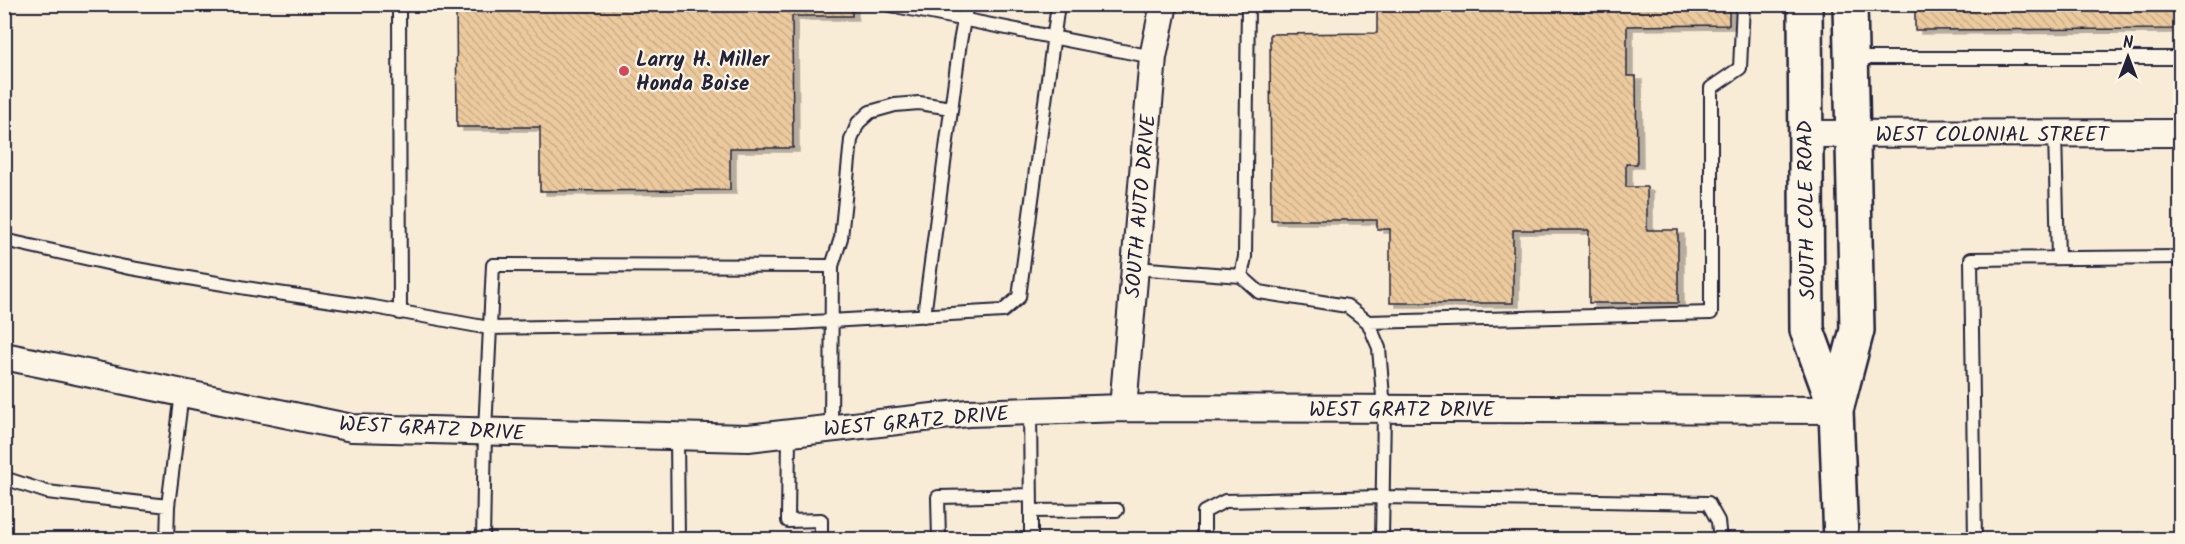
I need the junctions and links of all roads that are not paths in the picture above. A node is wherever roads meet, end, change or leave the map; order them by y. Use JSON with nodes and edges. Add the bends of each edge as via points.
{"nodes":[{"id":1,"x":399,"y":4,"type":"edge"},
{"id":2,"x":885,"y":4,"type":"edge"},
{"id":3,"x":967,"y":4,"type":"edge"},
{"id":4,"x":1058,"y":4,"type":"edge"},
{"id":5,"x":1164,"y":4,"type":"edge"},
{"id":6,"x":1248,"y":4,"type":"edge"},
{"id":7,"x":1743,"y":4,"type":"edge"},
{"id":8,"x":1805,"y":4,"type":"edge"},
{"id":9,"x":1850,"y":4,"type":"edge"},
{"id":10,"x":964,"y":21,"type":"junction"},
{"id":11,"x":1053,"y":38,"type":"junction"},
{"id":12,"x":1153,"y":57,"type":"junction"},
{"id":13,"x":1850,"y":58,"type":"junction"},
{"id":14,"x":2181,"y":58,"type":"edge"},
{"id":15,"x":951,"y":108,"type":"junction"},
{"id":16,"x":2055,"y":133,"type":"junction"},
{"id":17,"x":2181,"y":133,"type":"edge"},
{"id":18,"x":1804,"y":134,"type":"junction"},
{"id":19,"x":1852,"y":134,"type":"junction"},
{"id":20,"x":4,"y":240,"type":"edge"},
{"id":21,"x":2181,"y":257,"type":"edge"},
{"id":22,"x":2058,"y":258,"type":"junction"},
{"id":23,"x":832,"y":266,"type":"junction"},
{"id":24,"x":1135,"y":268,"type":"junction"},
{"id":25,"x":1241,"y":276,"type":"junction"},
{"id":26,"x":400,"y":313,"type":"junction"},
{"id":27,"x":924,"y":315,"type":"junction"},
{"id":28,"x":831,"y":320,"type":"junction"},
{"id":29,"x":1368,"y":322,"type":"junction"},
{"id":30,"x":489,"y":328,"type":"junction"},
{"id":31,"x":4,"y":356,"type":"edge"},
{"id":32,"x":182,"y":393,"type":"junction"},
{"id":33,"x":1123,"y":408,"type":"junction"},
{"id":34,"x":1384,"y":409,"type":"junction"},
{"id":35,"x":1836,"y":410,"type":"junction"},
{"id":36,"x":1030,"y":411,"type":"junction"},
{"id":37,"x":831,"y":429,"type":"junction"},
{"id":38,"x":485,"y":431,"type":"junction"},
{"id":39,"x":789,"y":433,"type":"junction"},
{"id":40,"x":677,"y":436,"type":"junction"},
{"id":41,"x":4,"y":478,"type":"edge"},
{"id":42,"x":1031,"y":495,"type":"junction"},
{"id":43,"x":1383,"y":497,"type":"junction"},
{"id":44,"x":168,"y":506,"type":"junction"},
{"id":45,"x":1117,"y":510,"type":"dead end"},
{"id":46,"x":1031,"y":511,"type":"junction"},
{"id":47,"x":167,"y":540,"type":"edge"},
{"id":48,"x":483,"y":540,"type":"edge"},
{"id":49,"x":678,"y":540,"type":"edge"},
{"id":50,"x":821,"y":540,"type":"edge"},
{"id":51,"x":939,"y":540,"type":"edge"},
{"id":52,"x":1031,"y":540,"type":"edge"},
{"id":53,"x":1204,"y":540,"type":"edge"},
{"id":54,"x":1382,"y":540,"type":"edge"},
{"id":55,"x":1720,"y":540,"type":"edge"},
{"id":56,"x":1841,"y":540,"type":"edge"},
{"id":57,"x":1975,"y":540,"type":"edge"}],
"edges":[{"from":1,"to":26,"type":"lane"},
{"from":2,"to":10,"type":"lane"},
{"from":3,"to":10,"type":"lane"},
{"from":4,"to":11,"type":"lane"},
{"from":5,"to":12,"type":"street","name":"SOUTH AUTO DRIVE"},
{"from":6,"to":25,"type":"lane","via":[[1245,257]]},
{"from":7,"to":29,"type":"lane","via":[[1740,68],[1711,88],[1711,313]]},
{"from":8,"to":18,"type":"main road","name":"SOUTH COLE ROAD"},
{"from":9,"to":13,"type":"main road","name":"SOUTH COLE ROAD"},
{"from":10,"to":11,"type":"lane"},
{"from":10,"to":15,"type":"lane"},
{"from":11,"to":12,"type":"lane"},
{"from":11,"to":27,"type":"lane","via":[[1019,297],[1004,311]]},
{"from":12,"to":24,"type":"street","name":"SOUTH AUTO DRIVE"},
{"from":13,"to":14,"type":"lane"},
{"from":13,"to":19,"type":"main road","name":"SOUTH COLE ROAD"},
{"from":15,"to":23,"type":"lane","via":[[895,105],[870,112],[858,123],[851,140],[841,238]]},
{"from":15,"to":27,"type":"lane"},
{"from":16,"to":17,"type":"street","name":"WEST COLONIAL STREET"},
{"from":16,"to":19,"type":"street","name":"WEST COLONIAL STREET"},
{"from":16,"to":22,"type":"lane"},
{"from":18,"to":19,"type":"street","name":"WEST COLONIAL STREET"},
{"from":18,"to":35,"type":"main road","name":"SOUTH COLE ROAD","via":[[1807,330]]},
{"from":19,"to":35,"type":"main road","name":"SOUTH COLE ROAD","via":[[1857,330]]},
{"from":20,"to":26,"type":"lane","via":[[125,267]]},
{"from":21,"to":22,"type":"lane"},
{"from":22,"to":57,"type":"lane","via":[[1971,260]]},
{"from":23,"to":28,"type":"lane"},
{"from":23,"to":30,"type":"lane","via":[[493,265]]},
{"from":24,"to":25,"type":"lane"},
{"from":24,"to":33,"type":"street","name":"SOUTH AUTO DRIVE"},
{"from":25,"to":29,"type":"lane","via":[[1259,292],[1347,306]]},
{"from":26,"to":30,"type":"lane"},
{"from":27,"to":28,"type":"lane"},
{"from":28,"to":30,"type":"lane"},
{"from":28,"to":37,"type":"lane"},
{"from":29,"to":34,"type":"lane","via":[[1379,348]]},
{"from":30,"to":38,"type":"lane"},
{"from":31,"to":32,"type":"street","name":"WEST GRATZ DRIVE"},
{"from":32,"to":38,"type":"street","name":"WEST GRATZ DRIVE","via":[[352,428]]},
{"from":32,"to":44,"type":"lane"},
{"from":33,"to":34,"type":"street","name":"WEST GRATZ DRIVE"},
{"from":33,"to":36,"type":"street","name":"WEST GRATZ DRIVE"},
{"from":34,"to":35,"type":"street","name":"WEST GRATZ DRIVE"},
{"from":34,"to":43,"type":"lane"},
{"from":35,"to":56,"type":"main road","name":"SOUTH COLE ROAD"},
{"from":36,"to":37,"type":"street","name":"WEST GRATZ DRIVE","via":[[968,413]]},
{"from":36,"to":42,"type":"lane"},
{"from":37,"to":39,"type":"street","name":"WEST GRATZ DRIVE"},
{"from":38,"to":40,"type":"street","name":"WEST GRATZ DRIVE"},
{"from":38,"to":48,"type":"lane"},
{"from":39,"to":40,"type":"street","name":"WEST GRATZ DRIVE","via":[[748,438]]},
{"from":39,"to":50,"type":"lane","via":[[788,521],[821,520]]},
{"from":40,"to":49,"type":"lane"},
{"from":41,"to":44,"type":"lane","via":[[47,492]]},
{"from":42,"to":46,"type":"lane"},
{"from":42,"to":51,"type":"lane","via":[[938,497]]},
{"from":43,"to":53,"type":"lane","via":[[1225,501],[1204,512]]},
{"from":43,"to":54,"type":"lane"},
{"from":43,"to":55,"type":"lane","via":[[1708,503],[1718,521]]},
{"from":44,"to":47,"type":"lane"},
{"from":45,"to":46,"type":"lane"},
{"from":46,"to":52,"type":"lane"}]}
